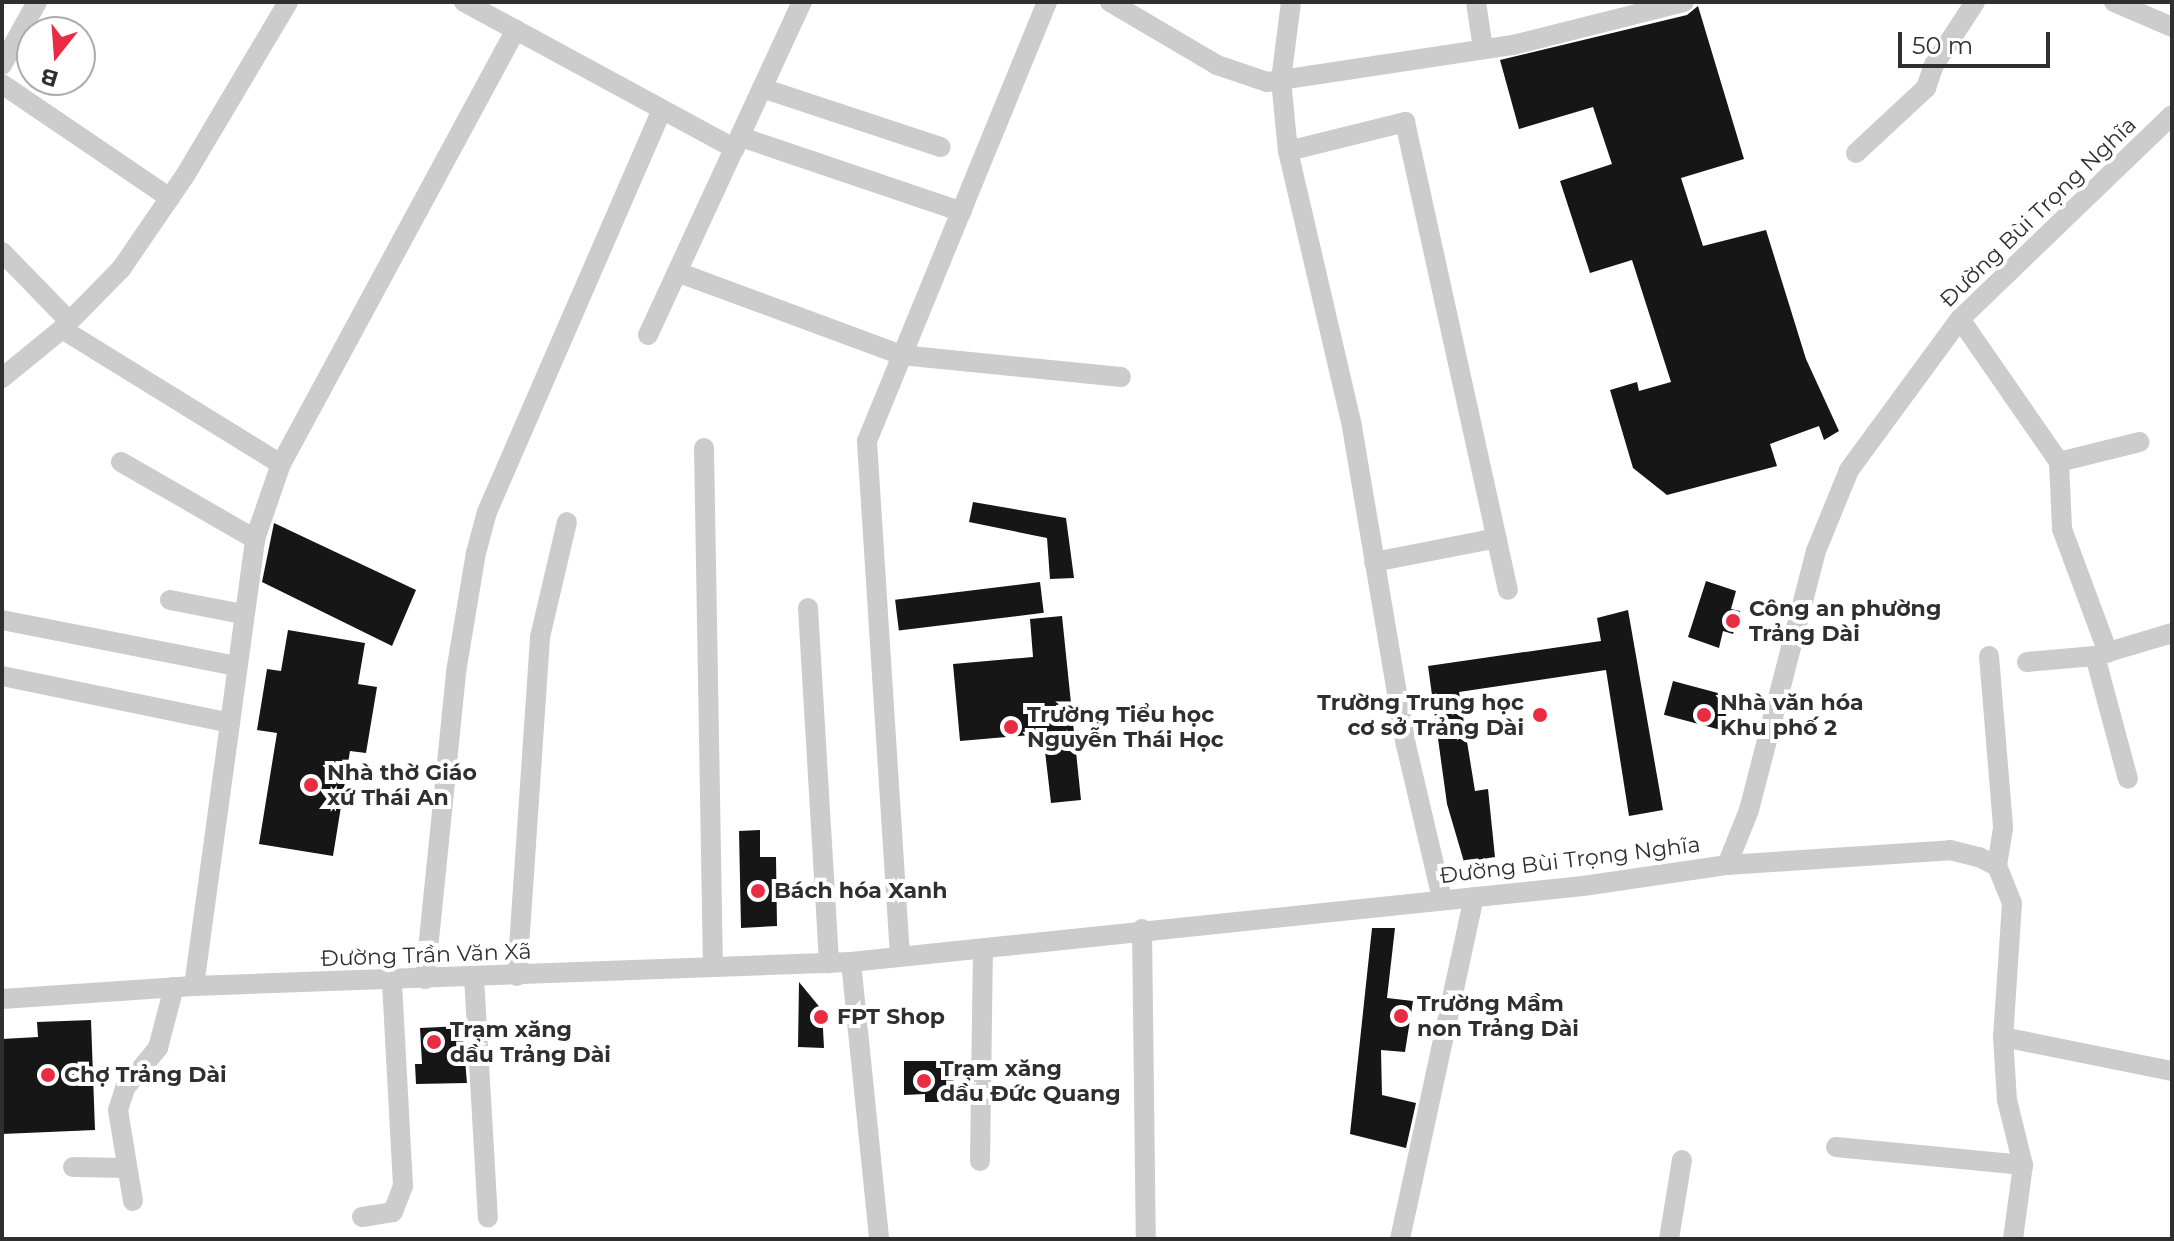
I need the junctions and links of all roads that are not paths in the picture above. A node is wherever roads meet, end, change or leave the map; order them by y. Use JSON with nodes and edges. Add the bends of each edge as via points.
{"nodes":[{"id":1,"x":37,"y":2,"type":"edge"},
{"id":2,"x":288,"y":2,"type":"edge"},
{"id":3,"x":464,"y":2,"type":"edge"},
{"id":4,"x":802,"y":2,"type":"edge"},
{"id":5,"x":1047,"y":2,"type":"edge"},
{"id":6,"x":1110,"y":2,"type":"edge"},
{"id":7,"x":1291,"y":2,"type":"edge"},
{"id":8,"x":1476,"y":2,"type":"edge"},
{"id":9,"x":1684,"y":2,"type":"edge"},
{"id":10,"x":1975,"y":2,"type":"edge"},
{"id":11,"x":2114,"y":2,"type":"edge"},
{"id":12,"x":1130,"y":8,"type":"edge"},
{"id":13,"x":2172,"y":27,"type":"edge"},
{"id":14,"x":516,"y":30,"type":"junction"},
{"id":15,"x":1483,"y":49,"type":"junction"},
{"id":16,"x":2,"y":65,"type":"edge"},
{"id":17,"x":1281,"y":80,"type":"junction"},
{"id":18,"x":2,"y":84,"type":"edge"},
{"id":19,"x":762,"y":88,"type":"junction"},
{"id":20,"x":662,"y":110,"type":"junction"},
{"id":21,"x":2172,"y":115,"type":"edge"},
{"id":22,"x":738,"y":143,"type":"junction"},
{"id":23,"x":940,"y":147,"type":"dead end"},
{"id":24,"x":1288,"y":151,"type":"junction"},
{"id":25,"x":1856,"y":153,"type":"dead end"},
{"id":26,"x":170,"y":198,"type":"junction"},
{"id":27,"x":962,"y":212,"type":"junction"},
{"id":28,"x":2,"y":252,"type":"edge"},
{"id":29,"x":677,"y":272,"type":"junction"},
{"id":30,"x":1960,"y":319,"type":"junction"},
{"id":31,"x":66,"y":325,"type":"junction"},
{"id":32,"x":648,"y":335,"type":"dead end"},
{"id":33,"x":901,"y":355,"type":"junction"},
{"id":34,"x":1121,"y":377,"type":"dead end"},
{"id":35,"x":2,"y":378,"type":"edge"},
{"id":36,"x":2140,"y":442,"type":"dead end"},
{"id":37,"x":704,"y":448,"type":"dead end"},
{"id":38,"x":121,"y":462,"type":"dead end"},
{"id":39,"x":2059,"y":462,"type":"junction"},
{"id":40,"x":281,"y":464,"type":"junction"},
{"id":41,"x":567,"y":522,"type":"dead end"},
{"id":42,"x":1497,"y":538,"type":"junction"},
{"id":43,"x":255,"y":539,"type":"junction"},
{"id":44,"x":1374,"y":562,"type":"junction"},
{"id":45,"x":1508,"y":590,"type":"dead end"},
{"id":46,"x":170,"y":600,"type":"dead end"},
{"id":47,"x":808,"y":608,"type":"dead end"},
{"id":48,"x":242,"y":614,"type":"junction"},
{"id":49,"x":2,"y":620,"type":"edge"},
{"id":50,"x":2172,"y":633,"type":"edge"},
{"id":51,"x":2102,"y":654,"type":"junction"},
{"id":52,"x":1989,"y":656,"type":"dead end"},
{"id":53,"x":2027,"y":662,"type":"dead end"},
{"id":54,"x":236,"y":666,"type":"junction"},
{"id":55,"x":2,"y":676,"type":"edge"},
{"id":56,"x":230,"y":723,"type":"junction"},
{"id":57,"x":2128,"y":779,"type":"dead end"},
{"id":58,"x":1727,"y":865,"type":"junction"},
{"id":59,"x":1997,"y":866,"type":"junction"},
{"id":60,"x":1474,"y":897,"type":"junction"},
{"id":61,"x":1442,"y":899,"type":"junction"},
{"id":62,"x":1142,"y":929,"type":"junction"},
{"id":63,"x":983,"y":949,"type":"junction"},
{"id":64,"x":900,"y":956,"type":"junction"},
{"id":65,"x":851,"y":962,"type":"junction"},
{"id":66,"x":829,"y":963,"type":"junction"},
{"id":67,"x":713,"y":967,"type":"junction"},
{"id":68,"x":517,"y":976,"type":"junction"},
{"id":69,"x":474,"y":977,"type":"junction"},
{"id":70,"x":425,"y":979,"type":"junction"},
{"id":71,"x":392,"y":980,"type":"junction"},
{"id":72,"x":184,"y":987,"type":"junction"},
{"id":73,"x":2,"y":999,"type":"edge"},
{"id":74,"x":2003,"y":1037,"type":"junction"},
{"id":75,"x":2172,"y":1071,"type":"edge"},
{"id":76,"x":1836,"y":1147,"type":"dead end"},
{"id":77,"x":1682,"y":1160,"type":"dead end"},
{"id":78,"x":980,"y":1161,"type":"dead end"},
{"id":79,"x":2023,"y":1165,"type":"junction"},
{"id":80,"x":73,"y":1167,"type":"dead end"},
{"id":81,"x":127,"y":1168,"type":"junction"},
{"id":82,"x":133,"y":1201,"type":"dead end"},
{"id":83,"x":362,"y":1217,"type":"dead end"},
{"id":84,"x":488,"y":1218,"type":"dead end"},
{"id":85,"x":879,"y":1239,"type":"edge"},
{"id":86,"x":1146,"y":1239,"type":"edge"},
{"id":87,"x":1400,"y":1239,"type":"edge"},
{"id":88,"x":1669,"y":1239,"type":"edge"},
{"id":89,"x":2013,"y":1239,"type":"edge"}],
"edges":[{"from":1,"to":16,"type":"street"},
{"from":2,"to":26,"type":"street"},
{"from":3,"to":14,"type":"street"},
{"from":4,"to":19,"type":"street"},
{"from":5,"to":27,"type":"street"},
{"from":6,"to":12,"type":"street"},
{"from":7,"to":17,"type":"street"},
{"from":8,"to":15,"type":"street"},
{"from":9,"to":15,"type":"street"},
{"from":10,"to":25,"type":"street","via":[[1934,65],[1926,88]]},
{"from":11,"to":13,"type":"street"},
{"from":12,"to":17,"type":"street","via":[[1217,65],[1254,81]]},
{"from":14,"to":20,"type":"street"},
{"from":14,"to":40,"type":"street"},
{"from":15,"to":17,"type":"street"},
{"from":17,"to":24,"type":"street"},
{"from":18,"to":26,"type":"street"},
{"from":19,"to":22,"type":"street"},
{"from":19,"to":23,"type":"street"},
{"from":20,"to":22,"type":"street"},
{"from":20,"to":70,"type":"street","via":[[487,512],[458,657]]},
{"from":21,"to":30,"type":"street","name":"Đường Bùi Trọng Nghĩa"},
{"from":22,"to":27,"type":"street"},
{"from":22,"to":29,"type":"street"},
{"from":24,"to":42,"type":"street","via":[[1405,122]]},
{"from":24,"to":44,"type":"street","via":[[1352,427]]},
{"from":26,"to":31,"type":"street","via":[[121,269]]},
{"from":27,"to":33,"type":"street"},
{"from":28,"to":31,"type":"street"},
{"from":29,"to":32,"type":"street"},
{"from":29,"to":33,"type":"street"},
{"from":30,"to":39,"type":"street"},
{"from":30,"to":58,"type":"street","name":"Đường Bùi Trọng Nghĩa","via":[[1849,470],[1835,501],[1816,551],[1749,810]]},
{"from":31,"to":35,"type":"street"},
{"from":31,"to":40,"type":"street"},
{"from":33,"to":34,"type":"street"},
{"from":33,"to":64,"type":"street","via":[[867,441],[866,471]]},
{"from":36,"to":39,"type":"street"},
{"from":37,"to":67,"type":"street"},
{"from":38,"to":43,"type":"street"},
{"from":39,"to":51,"type":"street","via":[[2062,529]]},
{"from":40,"to":43,"type":"street"},
{"from":41,"to":68,"type":"street","via":[[540,637]]},
{"from":42,"to":44,"type":"street"},
{"from":42,"to":45,"type":"street"},
{"from":43,"to":48,"type":"street"},
{"from":44,"to":61,"type":"street","via":[[1406,745]]},
{"from":46,"to":48,"type":"street"},
{"from":47,"to":66,"type":"street"},
{"from":48,"to":54,"type":"street"},
{"from":49,"to":54,"type":"street"},
{"from":50,"to":51,"type":"street"},
{"from":51,"to":53,"type":"street"},
{"from":51,"to":57,"type":"street"},
{"from":52,"to":59,"type":"street","via":[[2003,828]]},
{"from":54,"to":56,"type":"street"},
{"from":55,"to":56,"type":"street"},
{"from":56,"to":72,"type":"street"},
{"from":58,"to":59,"type":"street","via":[[1950,850]]},
{"from":58,"to":60,"type":"street","name":"Đường Bùi Trọng Nghĩa"},
{"from":59,"to":74,"type":"street","via":[[2012,903]]},
{"from":60,"to":61,"type":"street","name":"Đường Bùi Trọng Nghĩa"},
{"from":60,"to":87,"type":"street"},
{"from":61,"to":62,"type":"street","name":"Đường Bùi Trọng Nghĩa"},
{"from":62,"to":63,"type":"street","name":"Đường Bùi Trọng Nghĩa"},
{"from":62,"to":86,"type":"street"},
{"from":63,"to":64,"type":"street","name":"Đường Bùi Trọng Nghĩa"},
{"from":63,"to":78,"type":"street"},
{"from":64,"to":65,"type":"street","name":"Đường Bùi Trọng Nghĩa"},
{"from":65,"to":66,"type":"street","name":"Đường Trần Văn Xã"},
{"from":65,"to":85,"type":"street"},
{"from":66,"to":67,"type":"street","name":"Đường Trần Văn Xã"},
{"from":67,"to":68,"type":"street","name":"Đường Trần Văn Xã"},
{"from":68,"to":69,"type":"street","name":"Đường Trần Văn Xã"},
{"from":69,"to":70,"type":"street","name":"Đường Trần Văn Xã"},
{"from":69,"to":84,"type":"street"},
{"from":70,"to":71,"type":"street","name":"Đường Trần Văn Xã"},
{"from":71,"to":72,"type":"street","name":"Đường Trần Văn Xã"},
{"from":71,"to":83,"type":"street","via":[[403,1186],[393,1212]]},
{"from":72,"to":73,"type":"street","name":"Đường Trần Văn Xã"},
{"from":72,"to":81,"type":"street","via":[[158,1048],[125,1088],[118,1110]]},
{"from":74,"to":75,"type":"street"},
{"from":74,"to":79,"type":"street","via":[[2007,1100]]},
{"from":76,"to":79,"type":"street"},
{"from":77,"to":88,"type":"street"},
{"from":79,"to":89,"type":"street"},
{"from":80,"to":81,"type":"street"},
{"from":81,"to":82,"type":"street"}]}
